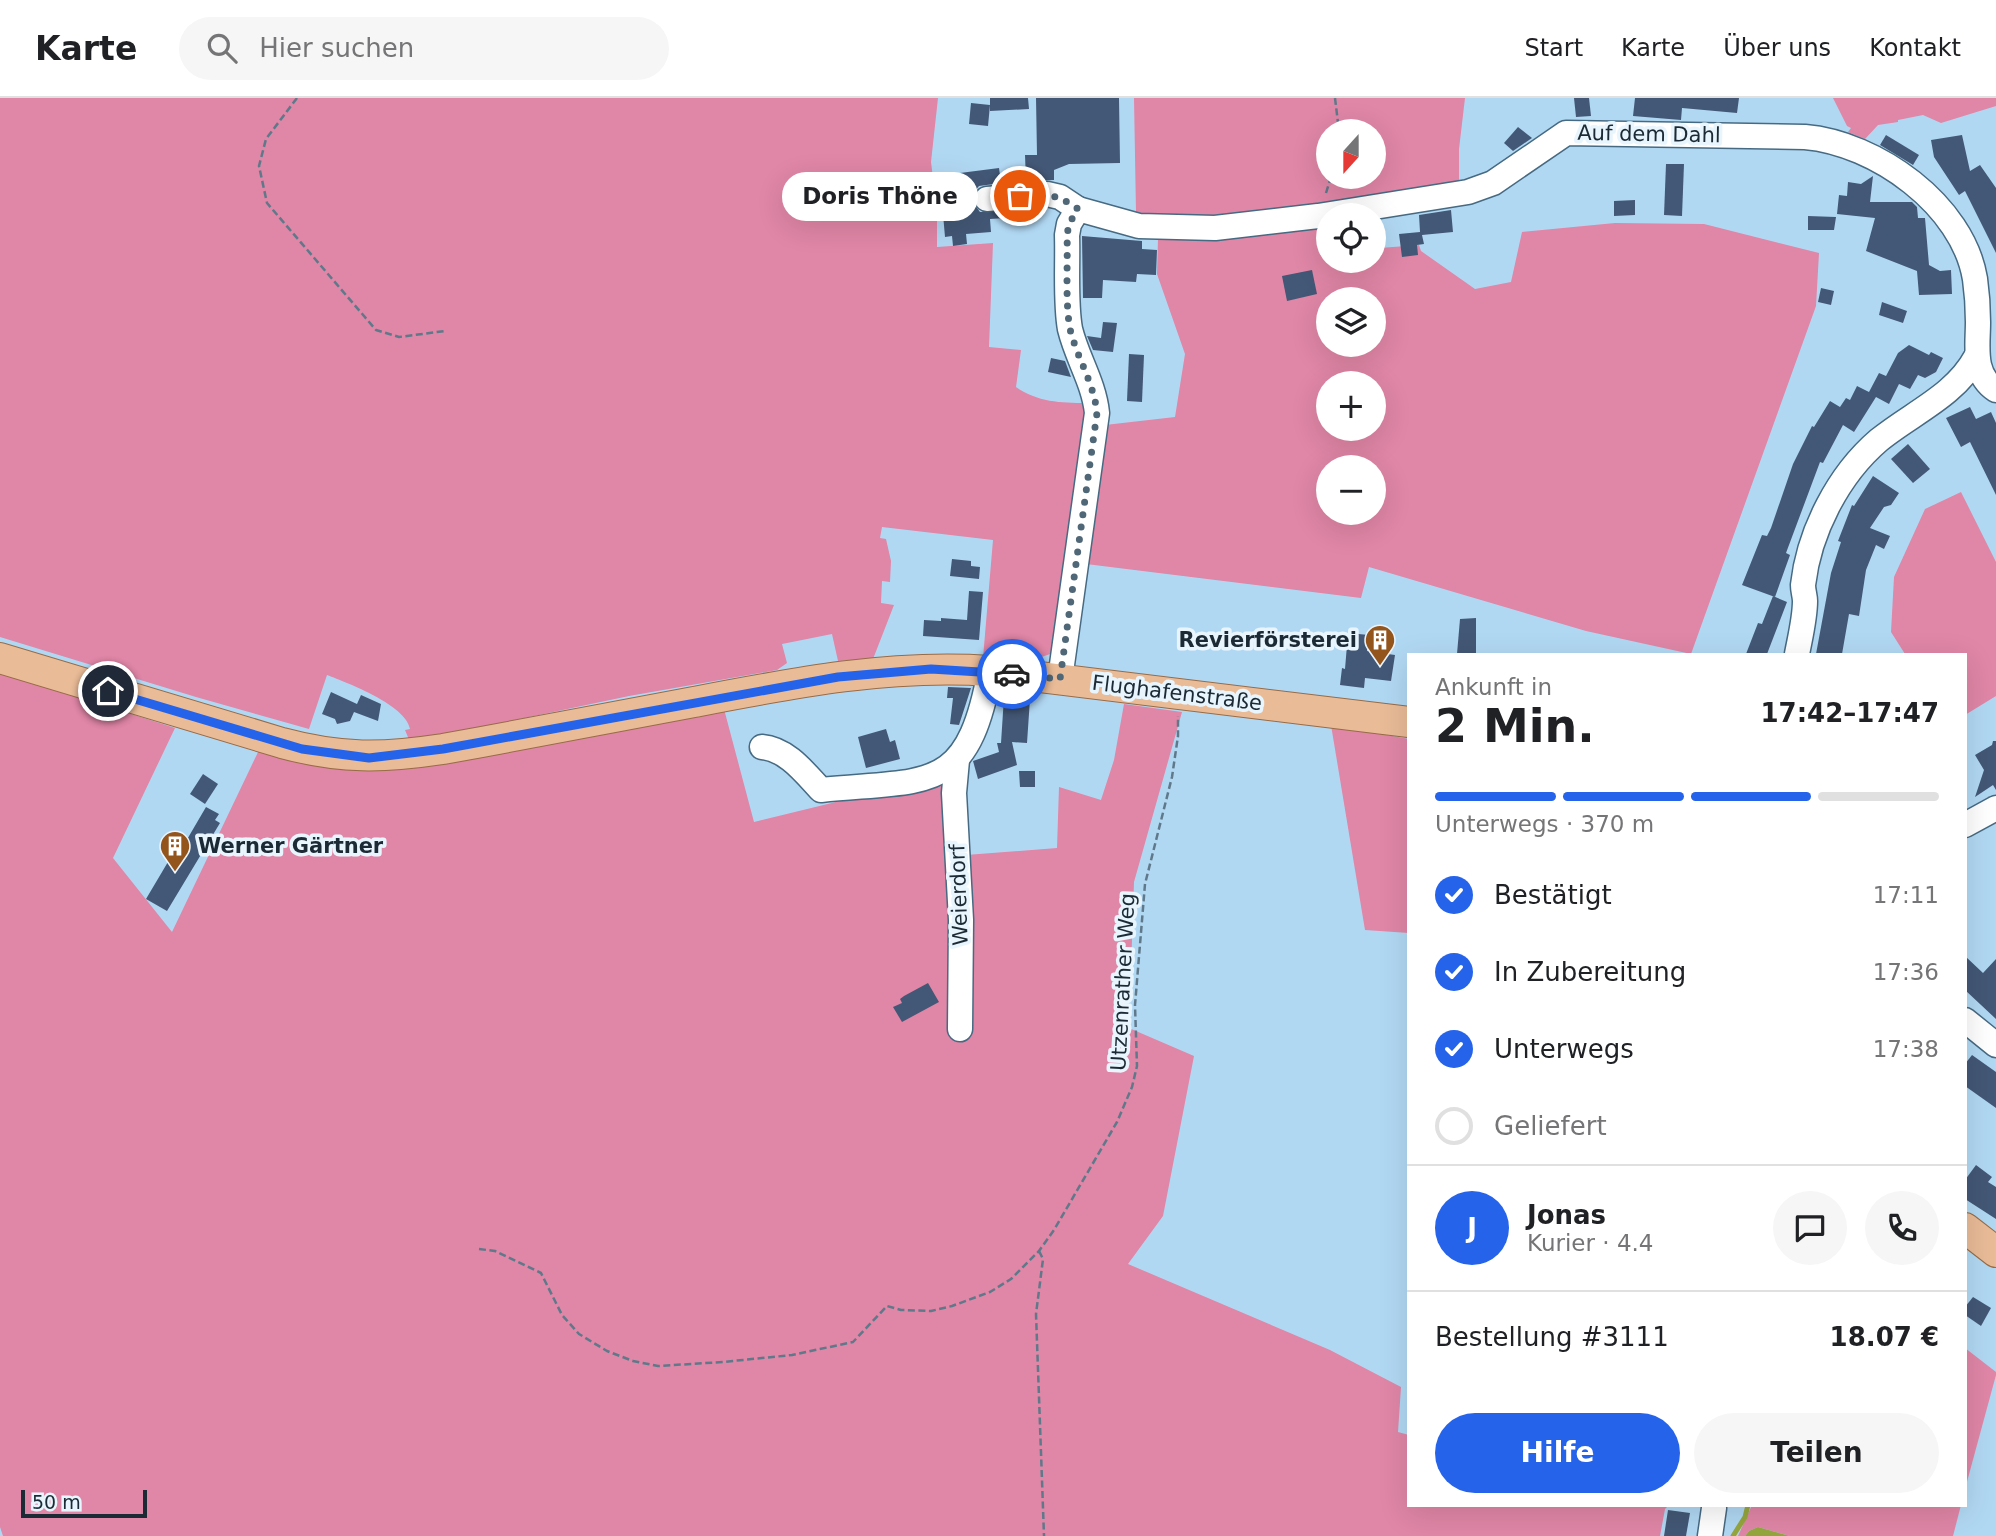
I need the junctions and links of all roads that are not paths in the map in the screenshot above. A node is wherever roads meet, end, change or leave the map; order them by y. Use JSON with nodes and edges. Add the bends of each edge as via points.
{"nodes":[{"id":1,"x":987,"y":199,"type":"dead end"},
{"id":2,"x":1078,"y":209,"type":"junction"},
{"id":3,"x":1976,"y":357,"type":"junction"},
{"id":4,"x":1952,"y":388,"type":"junction"},
{"id":5,"x":1993,"y":388,"type":"edge"},
{"id":6,"x":1797,"y":653,"type":"edge"},
{"id":7,"x":0,"y":658,"type":"edge"},
{"id":8,"x":990,"y":671,"type":"junction"},
{"id":9,"x":1060,"y":679,"type":"junction"},
{"id":10,"x":1407,"y":722,"type":"edge"},
{"id":11,"x":762,"y":747,"type":"dead end"},
{"id":12,"x":957,"y":760,"type":"junction"},
{"id":13,"x":1996,"y":808,"type":"edge"},
{"id":14,"x":1967,"y":824,"type":"edge"},
{"id":15,"x":1967,"y":1022,"type":"edge"},
{"id":16,"x":960,"y":1029,"type":"dead end"},
{"id":17,"x":1996,"y":1045,"type":"edge"},
{"id":18,"x":1967,"y":1230,"type":"edge"},
{"id":19,"x":1996,"y":1252,"type":"edge"},
{"id":20,"x":1714,"y":1508,"type":"dead end"},
{"id":21,"x":1710,"y":1536,"type":"edge"}],
"edges":[{"from":1,"to":2,"type":"street","name":"Auf dem Dahl","via":[[1046,194]]},
{"from":2,"to":3,"type":"street","name":"Auf dem Dahl","via":[[1139,226],[1215,228],[1468,192],[1493,183],[1566,133],[1821,138],[1852,147],[1889,167],[1950,220],[1966,247],[1975,279]]},
{"from":2,"to":9,"type":"street","via":[[1067,235],[1069,325],[1096,396],[1097,413]]},
{"from":3,"to":4,"type":"street"},
{"from":3,"to":5,"type":"street","name":"Auf dem Dahl"},
{"from":4,"to":5,"type":"street"},
{"from":4,"to":6,"type":"street","via":[[1876,443],[1835,493],[1811,545]]},
{"from":7,"to":8,"type":"main road","name":"Flughafenstraße","via":[[282,743],[369,758],[443,749],[826,678],[922,669]]},
{"from":8,"to":9,"type":"main road","name":"Flughafenstraße"},
{"from":8,"to":12,"type":"street","name":"Weierdorf","via":[[980,719]]},
{"from":9,"to":10,"type":"main road","name":"Flughafenstraße"},
{"from":11,"to":12,"type":"street","name":"Weierdorf","via":[[780,751],[821,790],[917,781],[936,776]]},
{"from":12,"to":16,"type":"street","name":"Weierdorf"},
{"from":13,"to":14,"type":"street"},
{"from":15,"to":17,"type":"street"},
{"from":18,"to":19,"type":"main road"},
{"from":20,"to":21,"type":"street"}]}
